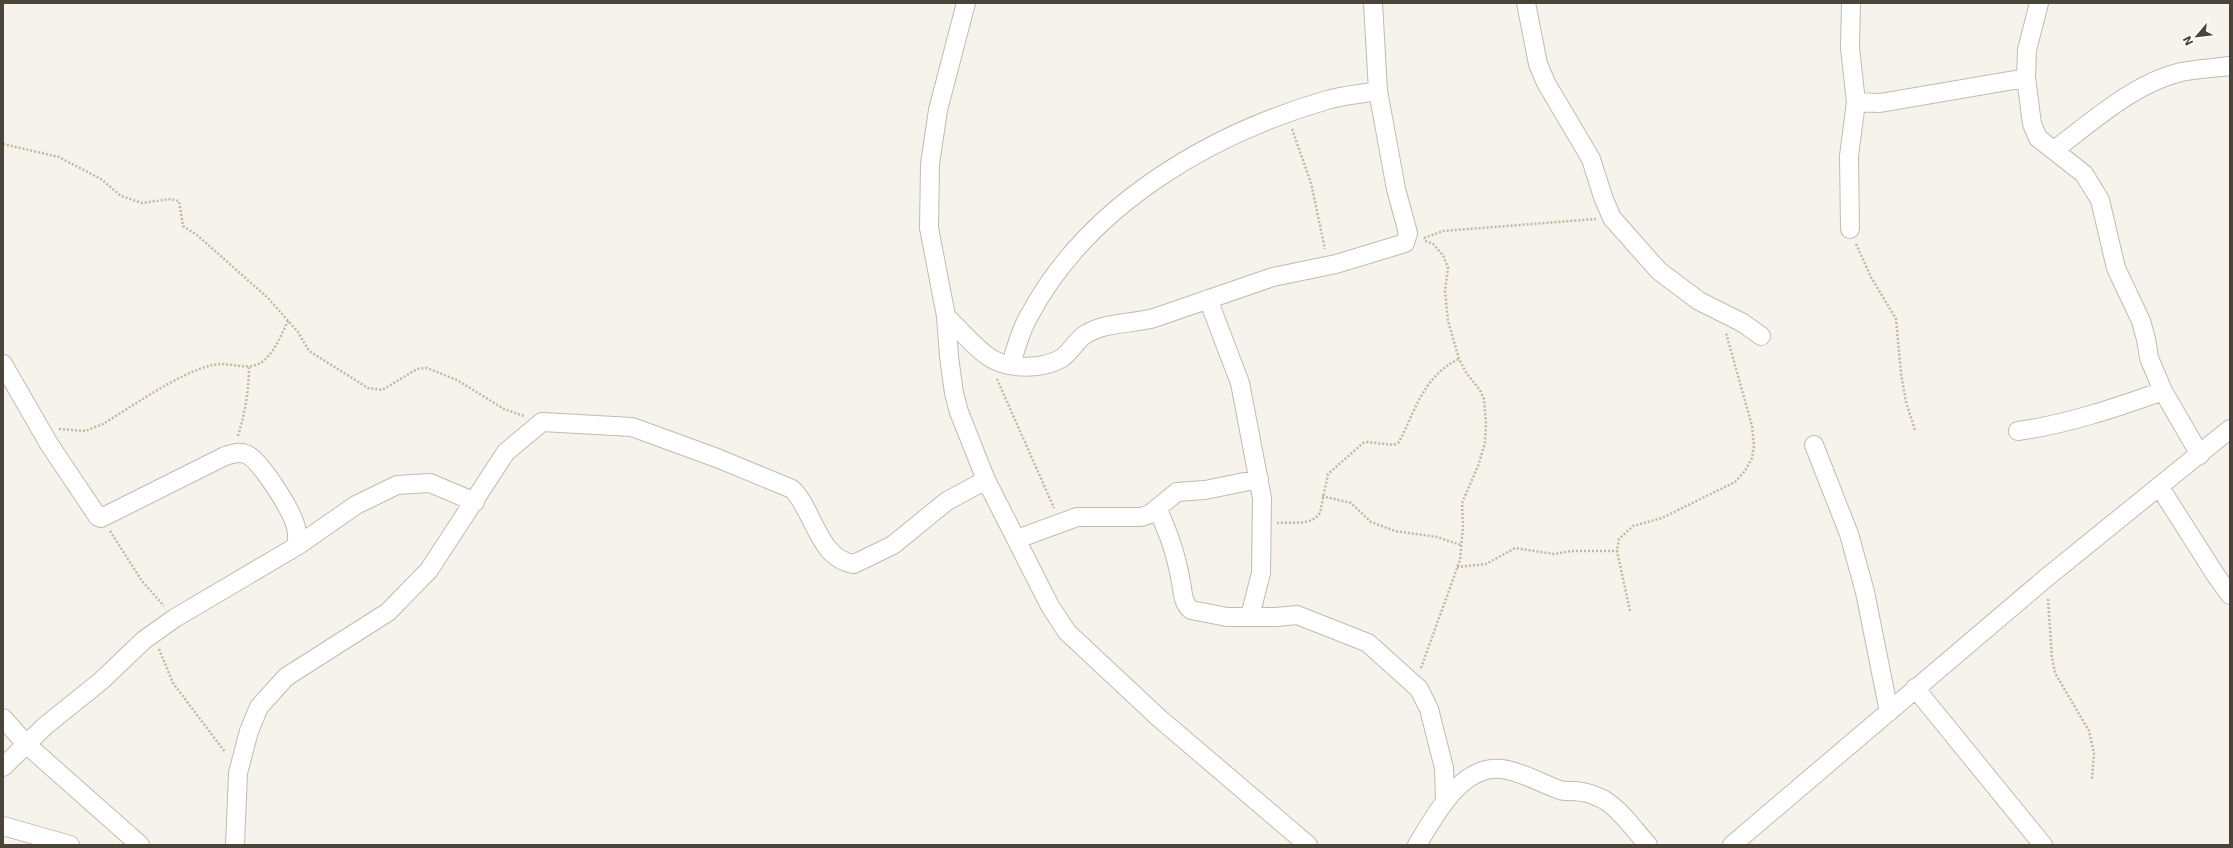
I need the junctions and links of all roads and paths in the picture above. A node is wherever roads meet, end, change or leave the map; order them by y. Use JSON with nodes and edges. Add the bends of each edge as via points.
{"nodes":[{"id":1,"x":966,"y":3,"type":"edge"},
{"id":2,"x":1373,"y":3,"type":"edge"},
{"id":3,"x":1526,"y":3,"type":"edge"},
{"id":4,"x":1851,"y":3,"type":"edge"},
{"id":5,"x":2039,"y":3,"type":"edge"},
{"id":6,"x":2230,"y":66,"type":"edge"},
{"id":7,"x":2026,"y":78,"type":"junction"},
{"id":8,"x":1378,"y":91,"type":"junction"},
{"id":9,"x":1856,"y":102,"type":"junction"},
{"id":10,"x":1287,"y":114,"type":"junction"},
{"id":11,"x":3,"y":144,"type":"edge"},
{"id":12,"x":2054,"y":150,"type":"junction"},
{"id":13,"x":1612,"y":218,"type":"junction"},
{"id":14,"x":1850,"y":229,"type":"joint"},
{"id":15,"x":1328,"y":265,"type":"junction"},
{"id":16,"x":1208,"y":299,"type":"junction"},
{"id":17,"x":1720,"y":312,"type":"junction"},
{"id":18,"x":946,"y":316,"type":"junction"},
{"id":19,"x":288,"y":321,"type":"junction"},
{"id":20,"x":1761,"y":336,"type":"dead end"},
{"id":21,"x":986,"y":355,"type":"junction"},
{"id":22,"x":1459,"y":359,"type":"junction"},
{"id":23,"x":3,"y":364,"type":"edge"},
{"id":24,"x":1011,"y":364,"type":"junction"},
{"id":25,"x":249,"y":366,"type":"junction"},
{"id":26,"x":2163,"y":391,"type":"junction"},
{"id":27,"x":35,"y":421,"type":"junction"},
{"id":28,"x":542,"y":422,"type":"junction"},
{"id":29,"x":2230,"y":429,"type":"edge"},
{"id":30,"x":1915,"y":430,"type":"dead end"},
{"id":31,"x":2018,"y":431,"type":"dead end"},
{"id":32,"x":1814,"y":445,"type":"dead end"},
{"id":33,"x":232,"y":454,"type":"junction"},
{"id":34,"x":2200,"y":455,"type":"junction"},
{"id":35,"x":1259,"y":479,"type":"junction"},
{"id":36,"x":986,"y":480,"type":"junction"},
{"id":37,"x":2159,"y":486,"type":"junction"},
{"id":38,"x":1322,"y":496,"type":"junction"},
{"id":39,"x":475,"y":502,"type":"junction"},
{"id":40,"x":1157,"y":508,"type":"junction"},
{"id":41,"x":102,"y":518,"type":"junction"},
{"id":42,"x":1060,"y":523,"type":"junction"},
{"id":43,"x":1263,"y":523,"type":"junction"},
{"id":44,"x":1017,"y":539,"type":"junction"},
{"id":45,"x":1461,"y":545,"type":"junction"},
{"id":46,"x":298,"y":546,"type":"junction"},
{"id":47,"x":1617,"y":551,"type":"junction"},
{"id":48,"x":1457,"y":567,"type":"junction"},
{"id":49,"x":2046,"y":578,"type":"junction"},
{"id":50,"x":2230,"y":595,"type":"edge"},
{"id":51,"x":1630,"y":611,"type":"dead end"},
{"id":52,"x":1250,"y":616,"type":"junction"},
{"id":53,"x":175,"y":618,"type":"junction"},
{"id":54,"x":152,"y":634,"type":"junction"},
{"id":55,"x":1415,"y":685,"type":"junction"},
{"id":56,"x":1915,"y":688,"type":"junction"},
{"id":57,"x":1889,"y":712,"type":"junction"},
{"id":58,"x":3,"y":718,"type":"edge"},
{"id":59,"x":26,"y":744,"type":"junction"},
{"id":60,"x":3,"y":766,"type":"edge"},
{"id":61,"x":238,"y":773,"type":"junction"},
{"id":62,"x":2092,"y":779,"type":"dead end"},
{"id":63,"x":1445,"y":799,"type":"junction"},
{"id":64,"x":3,"y":826,"type":"edge"},
{"id":65,"x":70,"y":845,"type":"edge"},
{"id":66,"x":140,"y":845,"type":"edge"},
{"id":67,"x":236,"y":845,"type":"edge"},
{"id":68,"x":1308,"y":845,"type":"edge"},
{"id":69,"x":1417,"y":845,"type":"edge"},
{"id":70,"x":1648,"y":845,"type":"edge"},
{"id":71,"x":1732,"y":845,"type":"edge"},
{"id":72,"x":2043,"y":845,"type":"edge"}],
"edges":[{"from":1,"to":18,"type":"street","via":[[938,110],[930,164],[929,228]]},
{"from":2,"to":8,"type":"street"},
{"from":3,"to":13,"type":"street","via":[[1541,71],[1548,88],[1591,159]]},
{"from":4,"to":9,"type":"street","via":[[1850,48]]},
{"from":5,"to":7,"type":"street","via":[[2027,50]]},
{"from":6,"to":12,"type":"street","via":[[2181,73],[2156,81],[2126,98]]},
{"from":7,"to":9,"type":"street","via":[[1880,103]]},
{"from":7,"to":12,"type":"street","via":[[2032,124],[2038,138]]},
{"from":8,"to":10,"type":"street","via":[[1328,99]]},
{"from":8,"to":15,"type":"street","via":[[1408,238],[1405,243]]},
{"from":9,"to":14,"type":"street","via":[[1849,156]]},
{"from":10,"to":15,"type":"path","via":[[1311,184]]},
{"from":10,"to":24,"type":"street","via":[[1250,127],[1187,161],[1126,200],[1087,236],[1053,279],[1029,315]]},
{"from":11,"to":19,"type":"path","via":[[59,157],[101,179],[122,196],[142,203],[170,199],[179,201],[183,226],[197,235],[268,298]]},
{"from":12,"to":26,"type":"street","via":[[2084,174],[2100,200],[2116,268],[2141,321],[2148,358]]},
{"from":13,"to":17,"type":"street","via":[[1659,271],[1700,301]]},
{"from":13,"to":22,"type":"path","via":[[1443,231],[1420,239],[1433,244],[1443,255],[1448,268],[1445,291],[1448,321]]},
{"from":14,"to":30,"type":"path","via":[[1870,277],[1896,319],[1904,395]]},
{"from":15,"to":16,"type":"street","via":[[1273,277]]},
{"from":16,"to":24,"type":"street","via":[[1154,318],[1118,323],[1096,330],[1085,335],[1066,355],[1047,365],[1020,367]]},
{"from":16,"to":35,"type":"street","via":[[1240,384]]},
{"from":17,"to":20,"type":"street","via":[[1743,323]]},
{"from":17,"to":47,"type":"path","via":[[1752,426],[1752,458],[1745,471],[1734,482],[1668,515],[1633,526],[1619,539]]},
{"from":18,"to":21,"type":"street"},
{"from":18,"to":36,"type":"street","via":[[957,406]]},
{"from":19,"to":25,"type":"path","via":[[270,353],[262,362]]},
{"from":19,"to":28,"type":"path","via":[[309,351],[368,388],[382,390],[417,369],[427,368],[456,380],[504,409]]},
{"from":21,"to":24,"type":"street"},
{"from":21,"to":42,"type":"path"},
{"from":22,"to":38,"type":"path","via":[[1447,364],[1416,402],[1399,442],[1394,445],[1363,443],[1328,474]]},
{"from":22,"to":45,"type":"path","via":[[1484,399],[1486,423],[1485,443],[1462,503]]},
{"from":23,"to":27,"type":"street"},
{"from":25,"to":27,"type":"path","via":[[223,364],[202,368],[103,424],[86,430],[58,428]]},
{"from":25,"to":33,"type":"path","via":[[249,384],[243,418]]},
{"from":26,"to":31,"type":"street","via":[[2073,420]]},
{"from":26,"to":34,"type":"street"},
{"from":27,"to":41,"type":"street","via":[[94,514]]},
{"from":28,"to":36,"type":"street","via":[[632,427],[792,489],[800,497],[822,541],[837,556],[854,564],[892,545],[947,501]]},
{"from":28,"to":39,"type":"street","via":[[506,452]]},
{"from":29,"to":34,"type":"street"},
{"from":32,"to":57,"type":"street","via":[[1849,534],[1863,585]]},
{"from":33,"to":41,"type":"street"},
{"from":33,"to":46,"type":"street","via":[[238,452],[247,455],[258,463],[296,525]]},
{"from":34,"to":37,"type":"street"},
{"from":35,"to":40,"type":"street","via":[[1204,490],[1177,492]]},
{"from":35,"to":43,"type":"street"},
{"from":36,"to":44,"type":"street"},
{"from":37,"to":49,"type":"street"},
{"from":37,"to":50,"type":"street"},
{"from":38,"to":43,"type":"path","via":[[1317,518],[1309,521]]},
{"from":38,"to":45,"type":"path","via":[[1351,504],[1371,522],[1395,531],[1437,537]]},
{"from":39,"to":46,"type":"street","via":[[430,483],[397,485],[356,505]]},
{"from":39,"to":61,"type":"street","via":[[429,570],[388,612],[286,677],[259,707],[249,731]]},
{"from":40,"to":42,"type":"street","via":[[1141,517],[1087,516]]},
{"from":40,"to":52,"type":"street","via":[[1173,543],[1187,607],[1227,618]]},
{"from":41,"to":53,"type":"path","via":[[142,581]]},
{"from":42,"to":44,"type":"street"},
{"from":43,"to":52,"type":"street","via":[[1261,573]]},
{"from":44,"to":68,"type":"street","via":[[1050,606],[1067,632],[1159,718]]},
{"from":45,"to":48,"type":"path"},
{"from":46,"to":53,"type":"street"},
{"from":47,"to":48,"type":"path","via":[[1554,554],[1515,548],[1486,564]]},
{"from":47,"to":51,"type":"path"},
{"from":48,"to":55,"type":"path"},
{"from":49,"to":56,"type":"street"},
{"from":49,"to":62,"type":"path","via":[[2055,673],[2089,731],[2094,753]]},
{"from":52,"to":55,"type":"street","via":[[1297,615],[1330,626],[1368,643]]},
{"from":53,"to":54,"type":"street"},
{"from":54,"to":59,"type":"street"},
{"from":54,"to":61,"type":"path","via":[[173,683],[220,743]]},
{"from":55,"to":63,"type":"street","via":[[1429,709],[1444,768]]},
{"from":56,"to":57,"type":"street"},
{"from":56,"to":72,"type":"street"},
{"from":57,"to":71,"type":"street"},
{"from":58,"to":59,"type":"street"},
{"from":59,"to":60,"type":"street"},
{"from":59,"to":66,"type":"street"},
{"from":61,"to":67,"type":"street"},
{"from":63,"to":69,"type":"street"},
{"from":63,"to":70,"type":"street","via":[[1472,776],[1488,769],[1503,769],[1523,774],[1561,790],[1582,792],[1601,798],[1619,812]]},
{"from":64,"to":65,"type":"street"}]}
